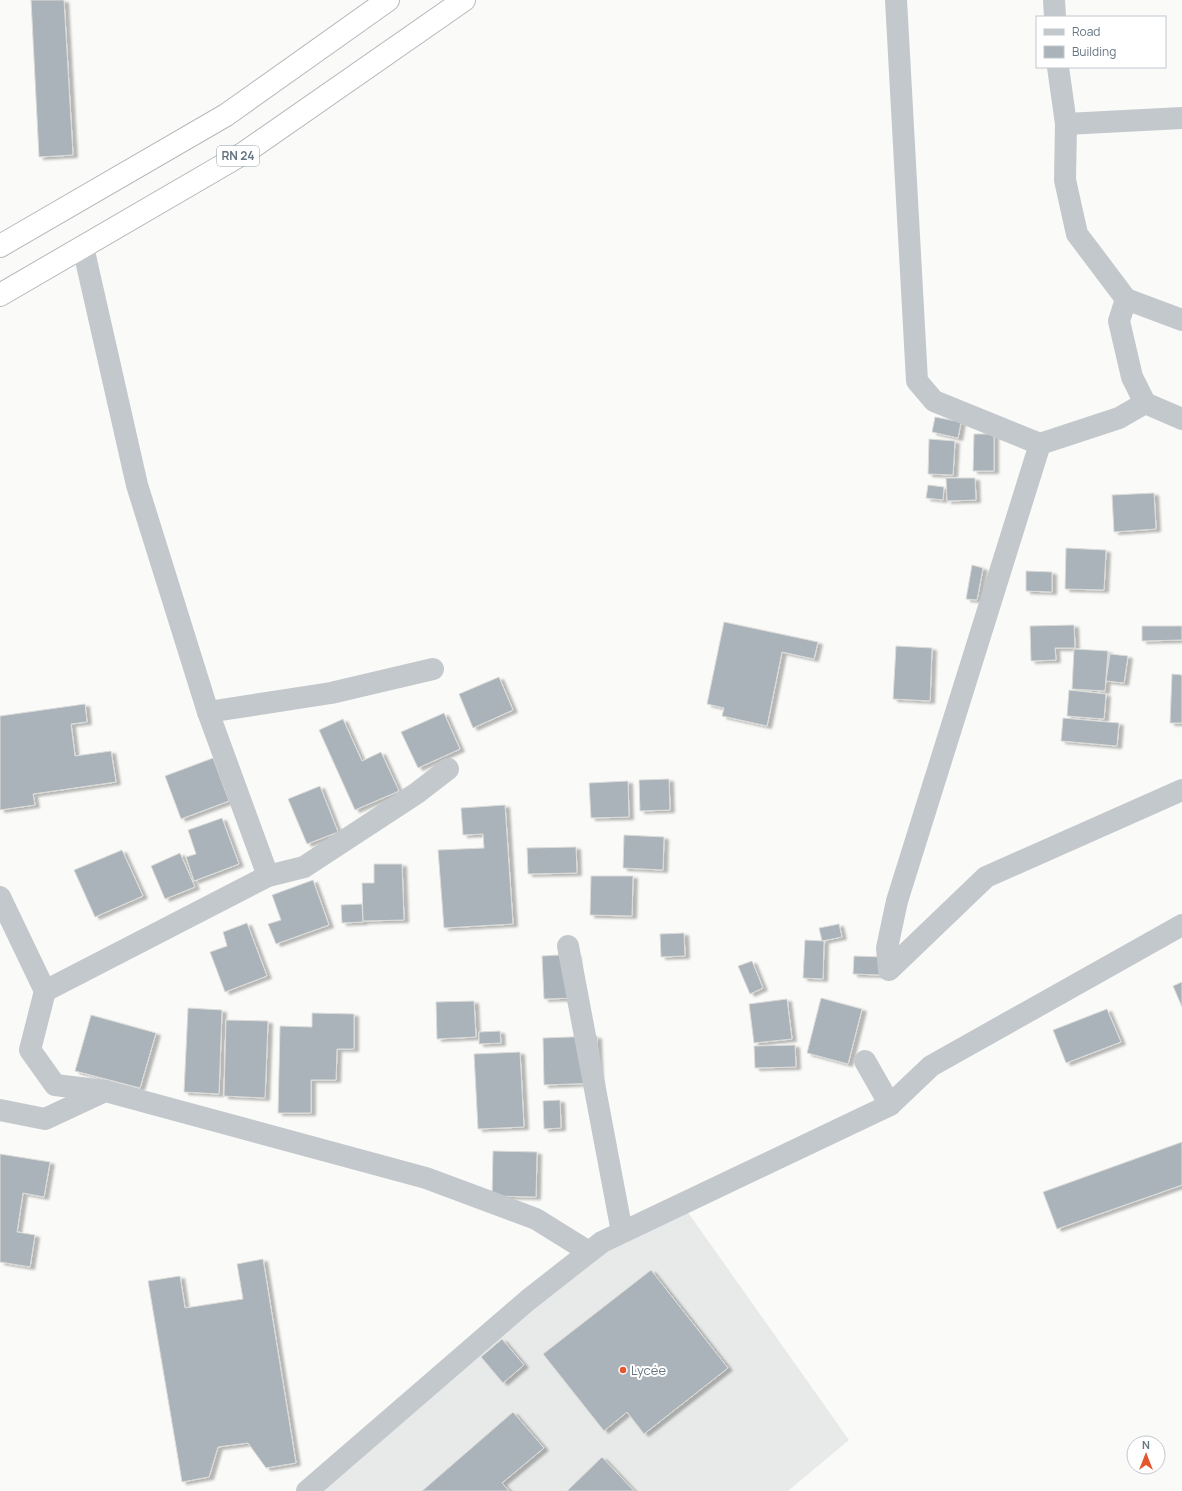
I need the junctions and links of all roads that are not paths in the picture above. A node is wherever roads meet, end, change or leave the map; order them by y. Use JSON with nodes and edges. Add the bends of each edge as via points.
{"nodes":[{"id":1,"x":388,"y":0,"type":"edge"},
{"id":2,"x":464,"y":0,"type":"edge"},
{"id":3,"x":896,"y":0,"type":"edge"},
{"id":4,"x":1054,"y":0,"type":"edge"},
{"id":5,"x":1055,"y":16,"type":"edge"},
{"id":6,"x":1058,"y":68,"type":"edge"},
{"id":7,"x":1182,"y":118,"type":"edge"},
{"id":8,"x":1066,"y":124,"type":"junction"},
{"id":9,"x":0,"y":246,"type":"edge"},
{"id":10,"x":83,"y":246,"type":"junction"},
{"id":11,"x":0,"y":295,"type":"edge"},
{"id":12,"x":1126,"y":299,"type":"junction"},
{"id":13,"x":1182,"y":320,"type":"edge"},
{"id":14,"x":1145,"y":403,"type":"junction"},
{"id":15,"x":1182,"y":419,"type":"edge"},
{"id":16,"x":1040,"y":444,"type":"junction"},
{"id":17,"x":433,"y":669,"type":"dead end"},
{"id":18,"x":208,"y":712,"type":"junction"},
{"id":19,"x":448,"y":769,"type":"dead end"},
{"id":20,"x":1182,"y":790,"type":"edge"},
{"id":21,"x":268,"y":876,"type":"junction"},
{"id":22,"x":0,"y":897,"type":"edge"},
{"id":23,"x":1182,"y":925,"type":"edge"},
{"id":24,"x":568,"y":946,"type":"dead end"},
{"id":25,"x":46,"y":991,"type":"junction"},
{"id":26,"x":865,"y":1061,"type":"dead end"},
{"id":27,"x":55,"y":1085,"type":"junction"},
{"id":28,"x":105,"y":1091,"type":"junction"},
{"id":29,"x":890,"y":1105,"type":"junction"},
{"id":30,"x":0,"y":1110,"type":"edge"},
{"id":31,"x":45,"y":1119,"type":"junction"},
{"id":32,"x":622,"y":1232,"type":"junction"},
{"id":33,"x":589,"y":1252,"type":"junction"},
{"id":34,"x":307,"y":1491,"type":"edge"}],
"edges":[{"from":1,"to":9,"type":"highway","via":[[226,115]]},
{"from":2,"to":10,"type":"highway","number":"RN 24","via":[[244,153]]},
{"from":3,"to":16,"type":"street","via":[[917,381],[934,401]]},
{"from":4,"to":5,"type":"street"},
{"from":6,"to":8,"type":"street"},
{"from":7,"to":8,"type":"street"},
{"from":8,"to":12,"type":"street","via":[[1065,180],[1078,234]]},
{"from":10,"to":11,"type":"highway","number":"RN 24"},
{"from":10,"to":18,"type":"street","via":[[137,485]]},
{"from":12,"to":13,"type":"street"},
{"from":12,"to":14,"type":"street","via":[[1118,321],[1132,377]]},
{"from":14,"to":15,"type":"street"},
{"from":14,"to":16,"type":"street","via":[[1118,418]]},
{"from":16,"to":20,"type":"street","via":[[897,901],[887,948],[889,970],[986,877]]},
{"from":17,"to":18,"type":"street","via":[[331,693]]},
{"from":18,"to":21,"type":"street"},
{"from":19,"to":21,"type":"street","via":[[417,793],[304,867]]},
{"from":21,"to":25,"type":"street"},
{"from":22,"to":25,"type":"street"},
{"from":23,"to":29,"type":"street","via":[[931,1066]]},
{"from":24,"to":32,"type":"street"},
{"from":25,"to":27,"type":"street","via":[[30,1050]]},
{"from":26,"to":29,"type":"street"},
{"from":27,"to":28,"type":"street"},
{"from":27,"to":31,"type":"street"},
{"from":28,"to":31,"type":"street"},
{"from":28,"to":33,"type":"street","via":[[426,1178],[536,1219]]},
{"from":29,"to":32,"type":"street"},
{"from":30,"to":31,"type":"street"},
{"from":32,"to":33,"type":"street"},
{"from":33,"to":34,"type":"street","via":[[528,1300]]}]}
